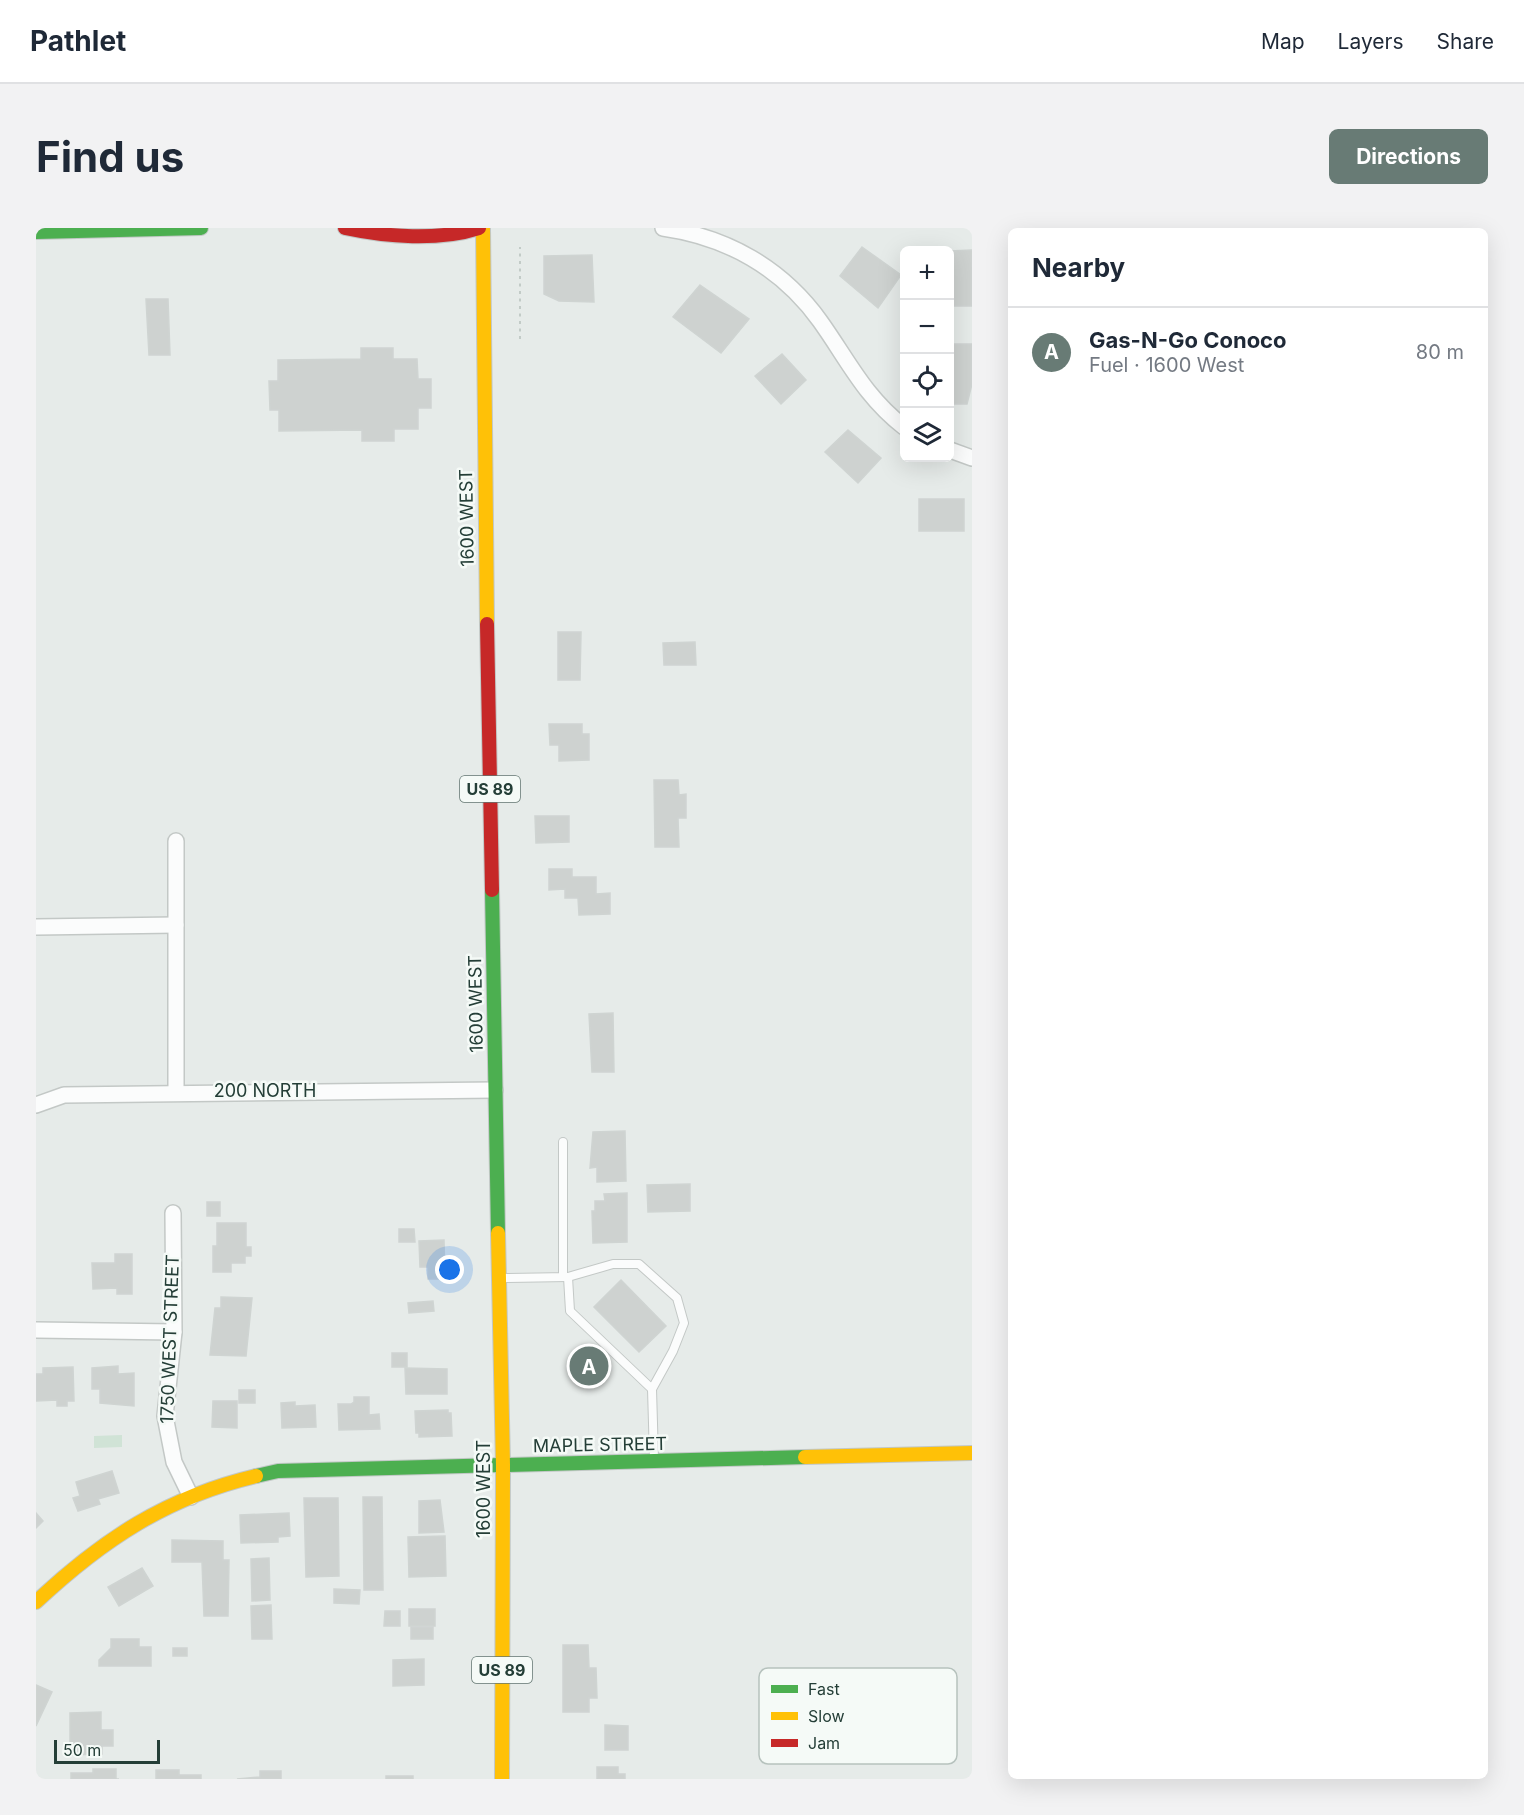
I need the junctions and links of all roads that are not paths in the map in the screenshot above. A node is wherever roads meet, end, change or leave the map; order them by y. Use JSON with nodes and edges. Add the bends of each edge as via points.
{"nodes":[{"id":1,"x":201,"y":228,"type":"edge"},
{"id":2,"x":345,"y":228,"type":"edge"},
{"id":3,"x":478,"y":228,"type":"edge"},
{"id":4,"x":483,"y":228,"type":"edge"},
{"id":5,"x":663,"y":228,"type":"edge"},
{"id":6,"x":83,"y":229,"type":"edge"},
{"id":7,"x":36,"y":232,"type":"edge"},
{"id":8,"x":900,"y":423,"type":"edge"},
{"id":9,"x":954,"y":451,"type":"edge"},
{"id":10,"x":972,"y":458,"type":"edge"},
{"id":11,"x":176,"y":841,"type":"dead end"},
{"id":12,"x":176,"y":925,"type":"junction"},
{"id":13,"x":36,"y":927,"type":"edge"},
{"id":14,"x":495,"y":1090,"type":"junction"},
{"id":15,"x":176,"y":1092,"type":"junction"},
{"id":16,"x":36,"y":1105,"type":"edge"},
{"id":17,"x":563,"y":1142,"type":"dead end"},
{"id":18,"x":173,"y":1213,"type":"dead end"},
{"id":19,"x":566,"y":1277,"type":"junction"},
{"id":20,"x":499,"y":1278,"type":"junction"},
{"id":21,"x":36,"y":1330,"type":"edge"},
{"id":22,"x":174,"y":1332,"type":"junction"},
{"id":23,"x":651,"y":1389,"type":"junction"},
{"id":24,"x":972,"y":1454,"type":"edge"},
{"id":25,"x":654,"y":1461,"type":"junction"},
{"id":26,"x":503,"y":1464,"type":"junction"},
{"id":27,"x":191,"y":1497,"type":"junction"},
{"id":28,"x":36,"y":1602,"type":"edge"},
{"id":29,"x":502,"y":1779,"type":"edge"}],
"edges":[{"from":1,"to":6,"type":"main road"},
{"from":2,"to":3,"type":"main road","via":[[381,233],[459,233]]},
{"from":4,"to":14,"type":"main road","name":"1600 WEST","number":"US 89"},
{"from":5,"to":8,"type":"street","via":[[696,234],[734,248],[779,277],[821,322],[868,394]]},
{"from":6,"to":7,"type":"main road"},
{"from":9,"to":10,"type":"street"},
{"from":11,"to":12,"type":"street"},
{"from":12,"to":13,"type":"street"},
{"from":12,"to":15,"type":"street"},
{"from":14,"to":15,"type":"street","name":"200 NORTH"},
{"from":14,"to":20,"type":"main road","name":"1600 WEST","number":"US 89"},
{"from":15,"to":16,"type":"street","name":"200 NORTH","via":[[64,1095]]},
{"from":17,"to":19,"type":"lane"},
{"from":18,"to":22,"type":"street","name":"1750 WEST STREET"},
{"from":19,"to":20,"type":"lane"},
{"from":19,"to":23,"type":"lane","via":[[570,1311]]},
{"from":19,"to":23,"type":"lane","via":[[613,1264],[639,1264],[677,1298],[684,1323]]},
{"from":20,"to":26,"type":"main road","name":"1600 WEST","number":"US 89"},
{"from":21,"to":22,"type":"street"},
{"from":22,"to":27,"type":"street","name":"1750 WEST STREET","via":[[165,1416],[174,1462]]},
{"from":23,"to":25,"type":"lane"},
{"from":24,"to":25,"type":"main road","name":"MAPLE STREET"},
{"from":25,"to":26,"type":"main road","name":"MAPLE STREET"},
{"from":26,"to":27,"type":"main road","name":"MAPLE STREET","via":[[278,1471],[230,1481]]},
{"from":26,"to":29,"type":"main road","name":"1600 WEST","number":"US 89"},
{"from":27,"to":28,"type":"main road","name":"MAPLE STREET","via":[[145,1517],[110,1539]]}]}
